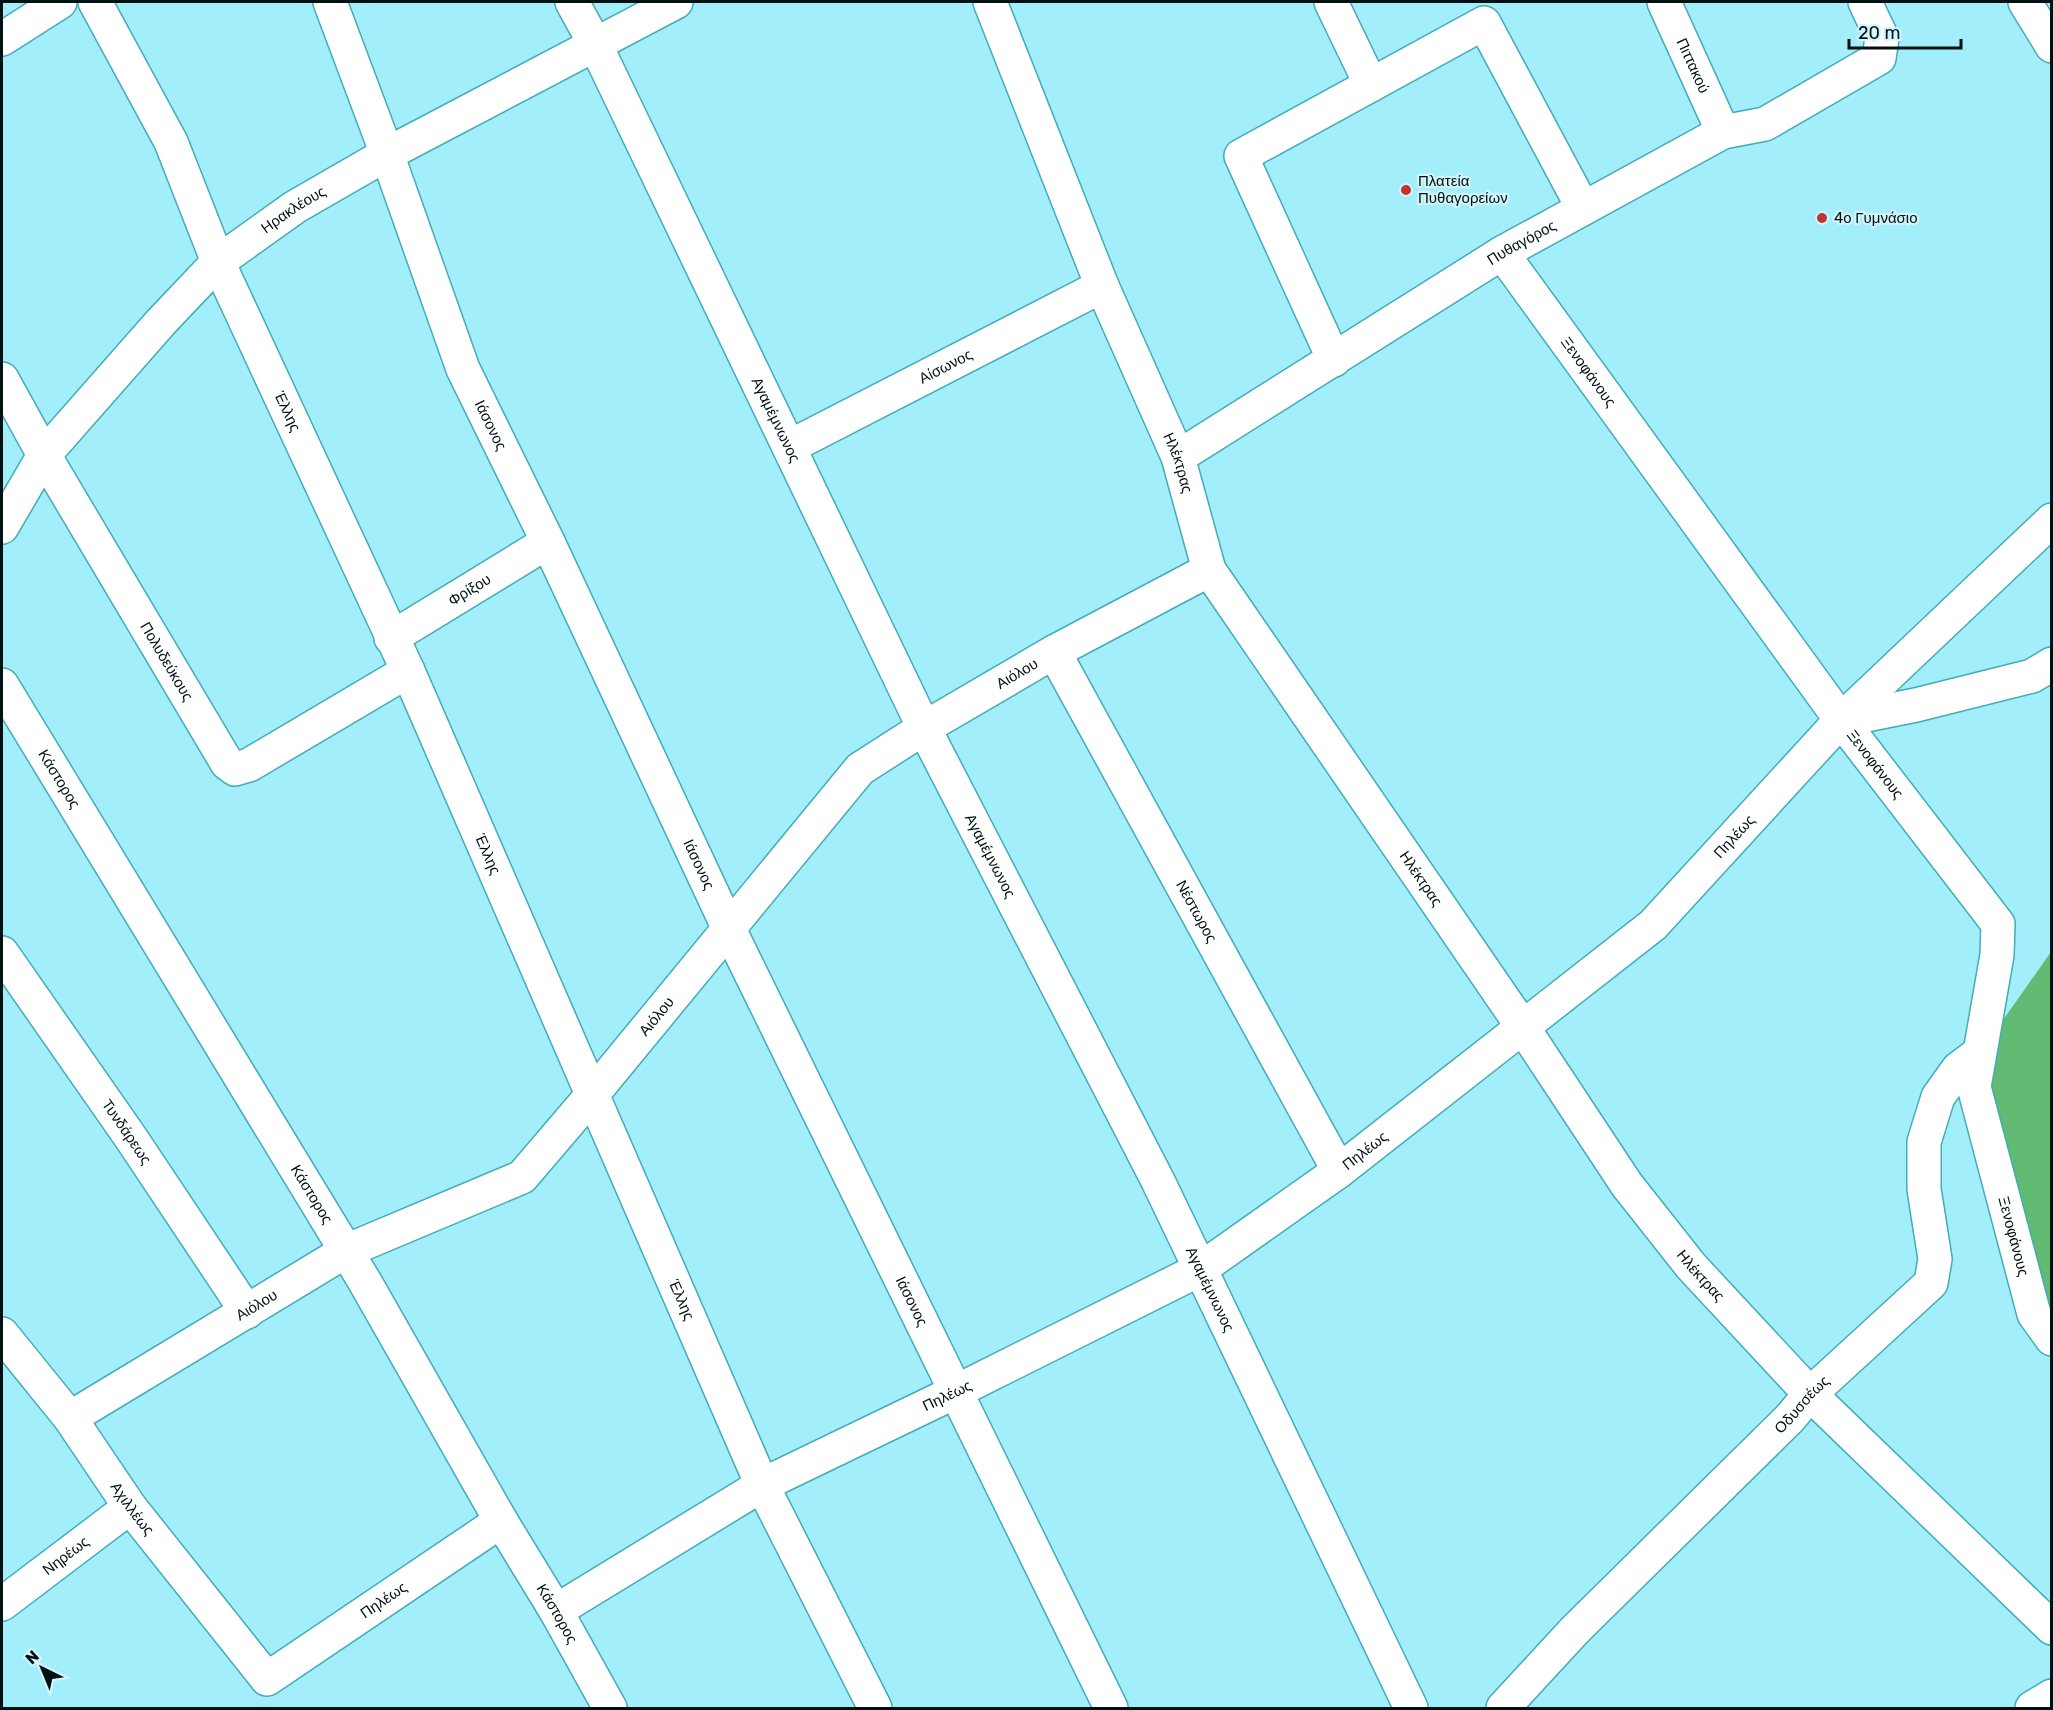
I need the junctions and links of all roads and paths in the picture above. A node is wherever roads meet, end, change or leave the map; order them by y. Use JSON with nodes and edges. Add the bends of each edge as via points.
{"nodes":[{"id":1,"x":60,"y":2,"type":"edge"},
{"id":2,"x":95,"y":2,"type":"edge"},
{"id":3,"x":330,"y":2,"type":"edge"},
{"id":4,"x":572,"y":2,"type":"edge"},
{"id":5,"x":676,"y":2,"type":"edge"},
{"id":6,"x":990,"y":2,"type":"edge"},
{"id":7,"x":1330,"y":2,"type":"edge"},
{"id":8,"x":1664,"y":2,"type":"edge"},
{"id":9,"x":1865,"y":2,"type":"edge"},
{"id":10,"x":2025,"y":2,"type":"edge"},
{"id":11,"x":2,"y":39,"type":"edge"},
{"id":12,"x":595,"y":44,"type":"junction"},
{"id":13,"x":2052,"y":46,"type":"edge"},
{"id":14,"x":1371,"y":85,"type":"junction"},
{"id":15,"x":1723,"y":132,"type":"junction"},
{"id":16,"x":387,"y":154,"type":"junction"},
{"id":17,"x":1583,"y":208,"type":"junction"},
{"id":18,"x":1502,"y":253,"type":"junction"},
{"id":19,"x":218,"y":262,"type":"junction"},
{"id":20,"x":1102,"y":286,"type":"junction"},
{"id":21,"x":1334,"y":360,"type":"junction"},
{"id":22,"x":2,"y":379,"type":"edge"},
{"id":23,"x":789,"y":447,"type":"junction"},
{"id":24,"x":44,"y":455,"type":"junction"},
{"id":25,"x":1178,"y":457,"type":"junction"},
{"id":26,"x":2052,"y":520,"type":"edge"},
{"id":27,"x":2,"y":527,"type":"edge"},
{"id":28,"x":548,"y":542,"type":"junction"},
{"id":29,"x":1209,"y":570,"type":"junction"},
{"id":30,"x":391,"y":638,"type":"junction"},
{"id":31,"x":1054,"y":652,"type":"junction"},
{"id":32,"x":2052,"y":664,"type":"edge"},
{"id":33,"x":408,"y":671,"type":"junction"},
{"id":34,"x":2,"y":685,"type":"edge"},
{"id":35,"x":1841,"y":720,"type":"junction"},
{"id":36,"x":924,"y":728,"type":"junction"},
{"id":37,"x":729,"y":929,"type":"junction"},
{"id":38,"x":2,"y":953,"type":"edge"},
{"id":39,"x":1522,"y":1026,"type":"junction"},
{"id":40,"x":1978,"y":1054,"type":"junction"},
{"id":41,"x":592,"y":1095,"type":"junction"},
{"id":42,"x":1339,"y":1171,"type":"junction"},
{"id":43,"x":346,"y":1251,"type":"junction"},
{"id":44,"x":1199,"y":1270,"type":"junction"},
{"id":45,"x":247,"y":1312,"type":"junction"},
{"id":46,"x":2,"y":1334,"type":"edge"},
{"id":47,"x":2052,"y":1339,"type":"edge"},
{"id":48,"x":957,"y":1391,"type":"junction"},
{"id":49,"x":1810,"y":1394,"type":"junction"},
{"id":50,"x":70,"y":1418,"type":"junction"},
{"id":51,"x":762,"y":1485,"type":"junction"},
{"id":52,"x":130,"y":1507,"type":"junction"},
{"id":53,"x":501,"y":1521,"type":"junction"},
{"id":54,"x":2,"y":1604,"type":"edge"},
{"id":55,"x":556,"y":1611,"type":"junction"},
{"id":56,"x":2052,"y":1628,"type":"edge"},
{"id":57,"x":267,"y":1679,"type":"joint"},
{"id":58,"x":2052,"y":1696,"type":"edge"},
{"id":59,"x":610,"y":1708,"type":"edge"},
{"id":60,"x":875,"y":1708,"type":"edge"},
{"id":61,"x":1111,"y":1708,"type":"edge"},
{"id":62,"x":1411,"y":1708,"type":"edge"},
{"id":63,"x":1503,"y":1708,"type":"edge"},
{"id":64,"x":2032,"y":1708,"type":"edge"}],
"edges":[{"from":1,"to":11,"type":"street"},
{"from":2,"to":19,"type":"street","name":"Έλλης","via":[[171,142]]},
{"from":3,"to":16,"type":"street","name":"Ιάσονος"},
{"from":4,"to":12,"type":"street","name":"Αγαμέμνωνος"},
{"from":5,"to":12,"type":"street","name":"Ηρακλέους"},
{"from":6,"to":20,"type":"street","name":"Ηλέκτρας"},
{"from":7,"to":14,"type":"street"},
{"from":8,"to":15,"type":"street","name":"Πιττακού"},
{"from":9,"to":15,"type":"street","name":"Πυθαγόρος","via":[[1882,38],[1879,58],[1766,124]]},
{"from":10,"to":13,"type":"street"},
{"from":12,"to":16,"type":"street","name":"Ηρακλέους"},
{"from":12,"to":23,"type":"street","name":"Αγαμέμνωνος"},
{"from":14,"to":17,"type":"street","via":[[1484,22]]},
{"from":14,"to":21,"type":"street","via":[[1242,156]]},
{"from":15,"to":17,"type":"street","name":"Πυθαγόρος"},
{"from":16,"to":19,"type":"street","name":"Ηρακλέους","via":[[295,207]]},
{"from":16,"to":28,"type":"street","name":"Ιάσονος","via":[[464,369]]},
{"from":17,"to":18,"type":"street","name":"Πυθαγόρος"},
{"from":18,"to":21,"type":"street","name":"Πυθαγόρος"},
{"from":18,"to":35,"type":"street","name":"Ξενοφάνους"},
{"from":19,"to":24,"type":"street","name":"Ηρακλέους"},
{"from":19,"to":30,"type":"street","name":"Έλλης"},
{"from":20,"to":23,"type":"street","name":"Αίσωνος"},
{"from":20,"to":25,"type":"street","name":"Ηλέκτρας"},
{"from":21,"to":25,"type":"street","name":"Πυθαγόρος"},
{"from":22,"to":24,"type":"street","name":"Πολυδεύκους"},
{"from":23,"to":36,"type":"street","name":"Αγαμέμνωνος"},
{"from":24,"to":27,"type":"street","name":"Ηρακλέους"},
{"from":24,"to":33,"type":"street","name":"Πολυδεύκους","via":[[227,763],[235,769],[249,765]]},
{"from":25,"to":29,"type":"street","name":"Ηλέκτρας"},
{"from":26,"to":35,"type":"street","name":"Πηλέως"},
{"from":28,"to":30,"type":"street","name":"Φρίξου"},
{"from":28,"to":37,"type":"street","name":"Ιάσονος"},
{"from":29,"to":31,"type":"street","name":"Αιόλου"},
{"from":29,"to":39,"type":"street","name":"Ηλέκτρας"},
{"from":30,"to":33,"type":"street","name":"Έλλης"},
{"from":31,"to":36,"type":"street","name":"Αιόλου"},
{"from":31,"to":42,"type":"street","name":"Νέστωρος"},
{"from":32,"to":35,"type":"street","via":[[2032,676]]},
{"from":33,"to":41,"type":"street","name":"Έλλης"},
{"from":34,"to":43,"type":"street","name":"Κάστορος"},
{"from":35,"to":39,"type":"street","name":"Πηλέως","via":[[1653,925]]},
{"from":35,"to":40,"type":"street","name":"Ξενοφάνους","via":[[1998,924]]},
{"from":36,"to":37,"type":"street","name":"Αιόλου","via":[[860,770]]},
{"from":36,"to":44,"type":"street","name":"Αγαμέμνωνος","via":[[1158,1181]]},
{"from":37,"to":41,"type":"street","name":"Αιόλου"},
{"from":37,"to":48,"type":"street","name":"Ιάσονος"},
{"from":38,"to":45,"type":"street","name":"Τυνδάρεως"},
{"from":39,"to":42,"type":"street","name":"Πηλέως"},
{"from":39,"to":49,"type":"street","name":"Ηλέκτρας","via":[[1628,1185],[1691,1266]]},
{"from":40,"to":47,"type":"street","name":"Ξενοφάνους","via":[[1974,1087],[2034,1314]]},
{"from":40,"to":49,"type":"street","name":"Οδυσσέως","via":[[1958,1068],[1938,1097],[1924,1142],[1924,1189],[1935,1259],[1931,1283]]},
{"from":41,"to":43,"type":"street","name":"Αιόλου","via":[[522,1177]]},
{"from":41,"to":51,"type":"street","name":"Έλλης"},
{"from":42,"to":44,"type":"street","name":"Πηλέως"},
{"from":43,"to":45,"type":"street","name":"Αιόλου"},
{"from":43,"to":53,"type":"street","name":"Κάστορος"},
{"from":44,"to":48,"type":"street","name":"Πηλέως"},
{"from":44,"to":62,"type":"street","name":"Αγαμέμνωνος"},
{"from":45,"to":50,"type":"street","name":"Αιόλου"},
{"from":46,"to":50,"type":"street","name":"Αχιλλέως"},
{"from":48,"to":51,"type":"street","name":"Πηλέως"},
{"from":48,"to":61,"type":"street","name":"Ιάσονος"},
{"from":49,"to":56,"type":"street","name":"Ηλέκτρας"},
{"from":49,"to":63,"type":"street","name":"Οδυσσέως","via":[[1575,1630]]},
{"from":50,"to":52,"type":"street","name":"Αχιλλέως"},
{"from":51,"to":55,"type":"street","name":"Πηλέως"},
{"from":51,"to":60,"type":"street","name":"Έλλης"},
{"from":52,"to":54,"type":"street","name":"Νηρέως"},
{"from":52,"to":57,"type":"street","name":"Αχιλλέως"},
{"from":53,"to":55,"type":"street","name":"Κάστορος"},
{"from":53,"to":57,"type":"street","name":"Πηλέως"},
{"from":55,"to":59,"type":"street","name":"Κάστορος"},
{"from":58,"to":64,"type":"street"}]}
